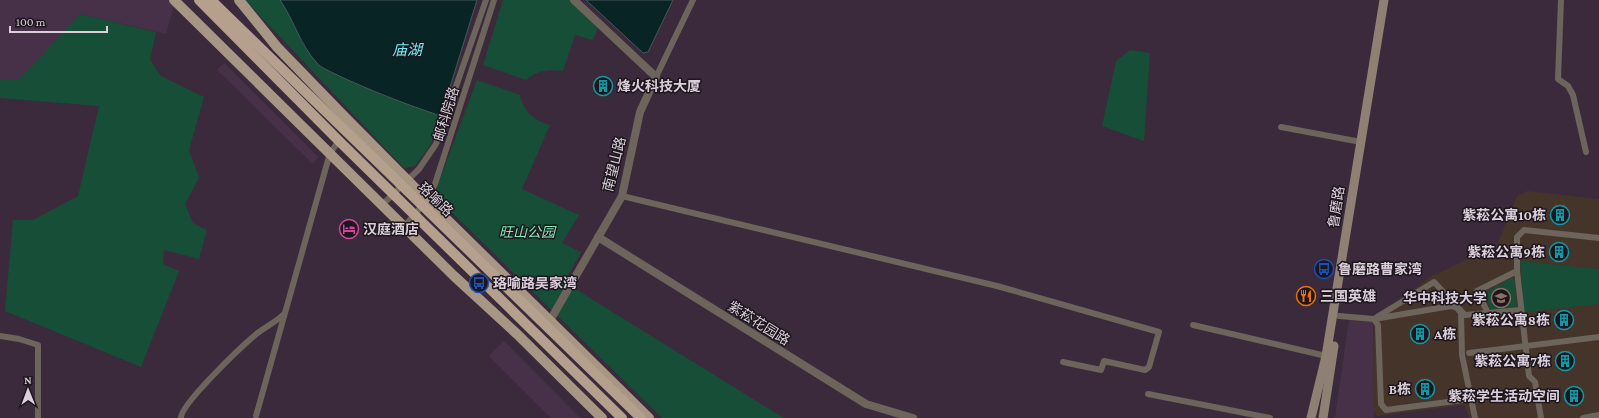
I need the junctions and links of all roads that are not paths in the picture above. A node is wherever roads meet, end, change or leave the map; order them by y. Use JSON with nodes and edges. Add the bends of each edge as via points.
{"nodes":[{"id":1,"x":174,"y":0,"type":"edge"},
{"id":2,"x":199,"y":0,"type":"edge"},
{"id":3,"x":211,"y":0,"type":"edge"},
{"id":4,"x":239,"y":0,"type":"edge"},
{"id":5,"x":486,"y":0,"type":"edge"},
{"id":6,"x":494,"y":0,"type":"edge"},
{"id":7,"x":574,"y":0,"type":"edge"},
{"id":8,"x":693,"y":0,"type":"edge"},
{"id":9,"x":1384,"y":0,"type":"edge"},
{"id":10,"x":1390,"y":0,"type":"edge"},
{"id":11,"x":1561,"y":0,"type":"edge"},
{"id":12,"x":656,"y":77,"type":"junction"},
{"id":13,"x":1281,"y":127,"type":"dead end"},
{"id":14,"x":339,"y":141,"type":"junction"},
{"id":15,"x":1361,"y":142,"type":"junction"},
{"id":16,"x":1586,"y":152,"type":"dead end"},
{"id":17,"x":330,"y":153,"type":"junction"},
{"id":18,"x":405,"y":182,"type":"junction"},
{"id":19,"x":393,"y":194,"type":"junction"},
{"id":20,"x":622,"y":196,"type":"junction"},
{"id":21,"x":425,"y":203,"type":"junction"},
{"id":22,"x":382,"y":205,"type":"junction"},
{"id":23,"x":415,"y":215,"type":"junction"},
{"id":24,"x":404,"y":226,"type":"junction"},
{"id":25,"x":598,"y":237,"type":"junction"},
{"id":26,"x":1599,"y":238,"type":"edge"},
{"id":27,"x":1517,"y":271,"type":"junction"},
{"id":28,"x":1521,"y":310,"type":"junction"},
{"id":29,"x":285,"y":313,"type":"junction"},
{"id":30,"x":1488,"y":313,"type":"junction"},
{"id":31,"x":1339,"y":316,"type":"junction"},
{"id":32,"x":1374,"y":319,"type":"junction"},
{"id":33,"x":548,"y":323,"type":"junction"},
{"id":34,"x":1193,"y":325,"type":"dead end"},
{"id":35,"x":0,"y":336,"type":"edge"},
{"id":36,"x":1599,"y":337,"type":"edge"},
{"id":37,"x":1525,"y":346,"type":"junction"},
{"id":38,"x":1469,"y":353,"type":"dead end"},
{"id":39,"x":1326,"y":356,"type":"junction"},
{"id":40,"x":1063,"y":362,"type":"dead end"},
{"id":41,"x":1148,"y":394,"type":"dead end"},
{"id":42,"x":1471,"y":399,"type":"junction"},
{"id":43,"x":1599,"y":415,"type":"edge"},
{"id":44,"x":256,"y":416,"type":"dead end"},
{"id":45,"x":38,"y":418,"type":"edge"},
{"id":46,"x":181,"y":418,"type":"edge"},
{"id":47,"x":602,"y":418,"type":"edge"},
{"id":48,"x":622,"y":418,"type":"edge"},
{"id":49,"x":641,"y":418,"type":"edge"},
{"id":50,"x":649,"y":418,"type":"edge"},
{"id":51,"x":913,"y":418,"type":"edge"},
{"id":52,"x":1270,"y":418,"type":"edge"},
{"id":53,"x":1311,"y":418,"type":"edge"},
{"id":54,"x":1323,"y":418,"type":"edge"},
{"id":55,"x":1475,"y":418,"type":"edge"},
{"id":56,"x":1541,"y":418,"type":"edge"},
{"id":57,"x":1583,"y":418,"type":"edge"}],
"edges":[{"from":1,"to":17,"type":"main road"},
{"from":2,"to":14,"type":"highway","name":"珞喻路"},
{"from":3,"to":18,"type":"highway","name":"珞喻路"},
{"from":4,"to":18,"type":"main road","via":[[278,47]]},
{"from":5,"to":18,"type":"street","via":[[439,138],[425,161]]},
{"from":6,"to":21,"type":"street","name":"邮科院路","via":[[436,184]]},
{"from":7,"to":12,"type":"street"},
{"from":8,"to":12,"type":"street","name":"南望山路"},
{"from":9,"to":15,"type":"main road","name":"鲁磨路"},
{"from":10,"to":31,"type":"main road","name":"鲁磨路"},
{"from":11,"to":16,"type":"street","via":[[1558,79],[1568,86],[1573,95]]},
{"from":12,"to":20,"type":"street","name":"南望山路","via":[[640,112]]},
{"from":13,"to":15,"type":"street"},
{"from":14,"to":17,"type":"street"},
{"from":14,"to":19,"type":"highway","name":"珞喻路"},
{"from":15,"to":39,"type":"main road","name":"鲁磨路"},
{"from":17,"to":22,"type":"main road"},
{"from":17,"to":29,"type":"street"},
{"from":18,"to":19,"type":"street"},
{"from":18,"to":21,"type":"highway","name":"珞喻路"},
{"from":19,"to":22,"type":"street"},
{"from":19,"to":23,"type":"highway","name":"珞喻路"},
{"from":20,"to":25,"type":"street","name":"南望山路"},
{"from":20,"to":40,"type":"street","via":[[997,286],[1159,332],[1149,367],[1145,370],[1104,361],[1102,370]]},
{"from":21,"to":23,"type":"street","name":"邮科院路"},
{"from":21,"to":33,"type":"highway","name":"珞喻路"},
{"from":22,"to":24,"type":"main road"},
{"from":23,"to":24,"type":"street","name":"邮科院路"},
{"from":23,"to":48,"type":"highway","name":"珞喻路"},
{"from":24,"to":47,"type":"main road"},
{"from":25,"to":33,"type":"street","name":"南望山路"},
{"from":25,"to":51,"type":"street","name":"紫菘花园路","via":[[866,404]]},
{"from":26,"to":27,"type":"street","via":[[1524,230],[1517,237]]},
{"from":27,"to":28,"type":"street"},
{"from":27,"to":30,"type":"street","via":[[1478,292]]},
{"from":28,"to":30,"type":"street"},
{"from":28,"to":37,"type":"street"},
{"from":29,"to":44,"type":"street"},
{"from":29,"to":46,"type":"street","via":[[255,335],[189,401],[180,414]]},
{"from":30,"to":32,"type":"street","via":[[1465,315],[1434,282]]},
{"from":31,"to":32,"type":"street"},
{"from":31,"to":54,"type":"main road","name":"鲁磨路"},
{"from":32,"to":42,"type":"street","via":[[1451,306],[1457,308],[1461,313],[1462,355]]},
{"from":32,"to":42,"type":"street","via":[[1378,325],[1381,404],[1386,410]]},
{"from":33,"to":49,"type":"highway","name":"珞喻路"},
{"from":33,"to":50,"type":"main road"},
{"from":34,"to":39,"type":"street"},
{"from":35,"to":45,"type":"street","via":[[38,345]]},
{"from":36,"to":37,"type":"street"},
{"from":37,"to":38,"type":"street"},
{"from":37,"to":56,"type":"street","via":[[1529,376],[1535,382]]},
{"from":39,"to":53,"type":"main road","name":"鲁磨路"},
{"from":41,"to":52,"type":"street"},
{"from":42,"to":55,"type":"street"},
{"from":43,"to":57,"type":"street"}]}
